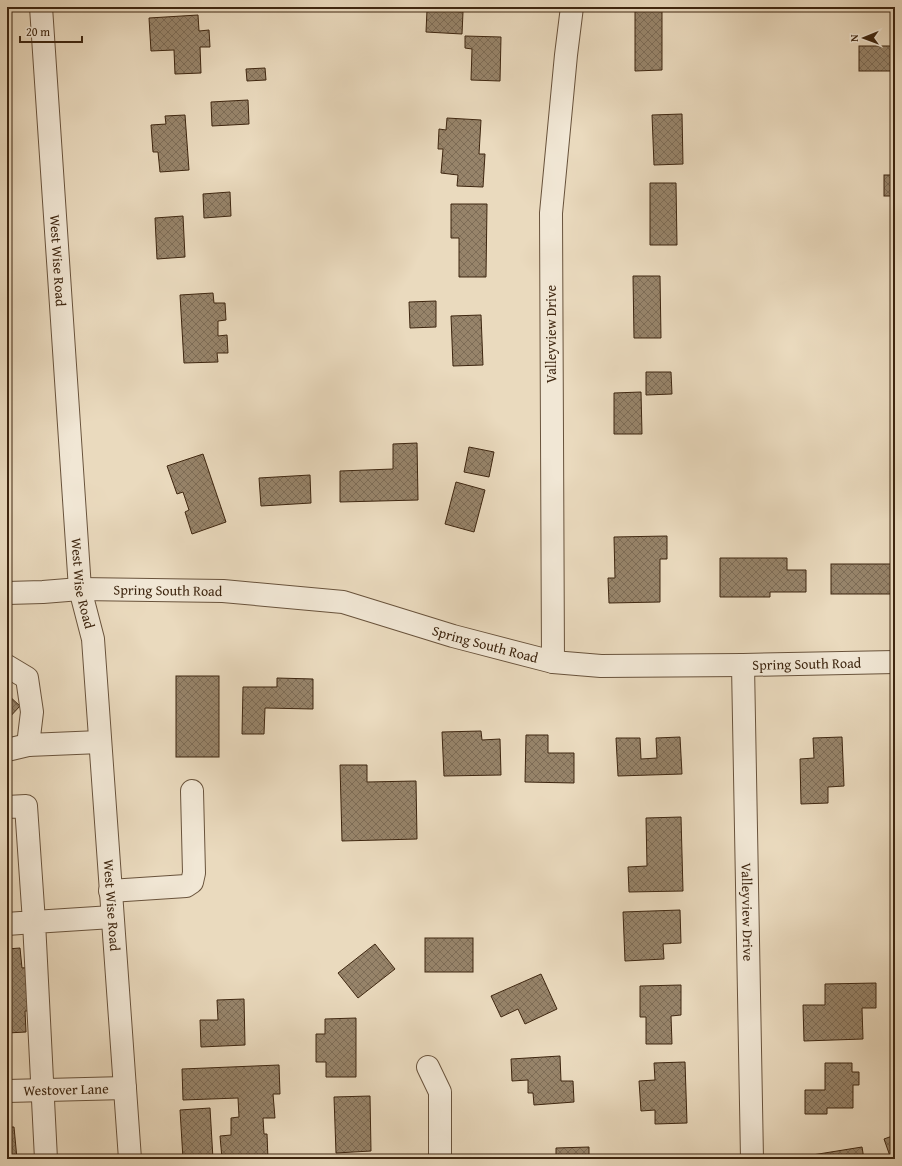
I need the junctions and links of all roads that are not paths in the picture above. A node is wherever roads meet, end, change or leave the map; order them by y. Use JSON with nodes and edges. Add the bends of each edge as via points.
{"nodes":[{"id":1,"x":41,"y":7,"type":"edge"},
{"id":2,"x":572,"y":7,"type":"edge"},
{"id":3,"x":80,"y":588,"type":"junction"},
{"id":4,"x":7,"y":593,"type":"edge"},
{"id":5,"x":553,"y":662,"type":"junction"},
{"id":6,"x":895,"y":662,"type":"edge"},
{"id":7,"x":744,"y":665,"type":"junction"},
{"id":8,"x":7,"y":666,"type":"edge"},
{"id":9,"x":100,"y":742,"type":"junction"},
{"id":10,"x":17,"y":748,"type":"edge"},
{"id":11,"x":192,"y":791,"type":"dead end"},
{"id":12,"x":7,"y":808,"type":"edge"},
{"id":13,"x":110,"y":892,"type":"junction"},
{"id":14,"x":112,"y":917,"type":"junction"},
{"id":15,"x":34,"y":922,"type":"junction"},
{"id":16,"x":7,"y":924,"type":"edge"},
{"id":17,"x":428,"y":1067,"type":"dead end"},
{"id":18,"x":125,"y":1088,"type":"junction"},
{"id":19,"x":42,"y":1090,"type":"junction"},
{"id":20,"x":7,"y":1091,"type":"edge"},
{"id":21,"x":46,"y":1159,"type":"edge"},
{"id":22,"x":130,"y":1159,"type":"edge"},
{"id":23,"x":440,"y":1159,"type":"edge"},
{"id":24,"x":752,"y":1159,"type":"edge"}],
"edges":[{"from":1,"to":3,"type":"street","name":"West Wise Road"},
{"from":2,"to":5,"type":"street","name":"Valleyview Drive","via":[[551,212]]},
{"from":3,"to":4,"type":"street","name":"Spring South Road"},
{"from":3,"to":5,"type":"street","name":"Spring South Road","via":[[223,591],[343,602],[453,636]]},
{"from":3,"to":9,"type":"street","name":"West Wise Road","via":[[92,639]]},
{"from":5,"to":7,"type":"street","name":"Spring South Road","via":[[601,666]]},
{"from":6,"to":7,"type":"street","name":"Spring South Road"},
{"from":7,"to":24,"type":"street","name":"Valleyview Drive"},
{"from":8,"to":10,"type":"street","via":[[27,678],[32,712]]},
{"from":9,"to":10,"type":"street"},
{"from":9,"to":13,"type":"street","name":"West Wise Road"},
{"from":11,"to":13,"type":"street","via":[[192,882],[186,886]]},
{"from":12,"to":15,"type":"street","via":[[26,806]]},
{"from":13,"to":14,"type":"street","name":"West Wise Road"},
{"from":14,"to":15,"type":"street"},
{"from":14,"to":18,"type":"street","name":"West Wise Road"},
{"from":15,"to":16,"type":"street"},
{"from":15,"to":19,"type":"street"},
{"from":17,"to":23,"type":"street","via":[[440,1092]]},
{"from":18,"to":19,"type":"street","name":"Westover Lane"},
{"from":18,"to":22,"type":"street","name":"West Wise Road"},
{"from":19,"to":20,"type":"street","name":"Westover Lane"},
{"from":19,"to":21,"type":"street"}]}
